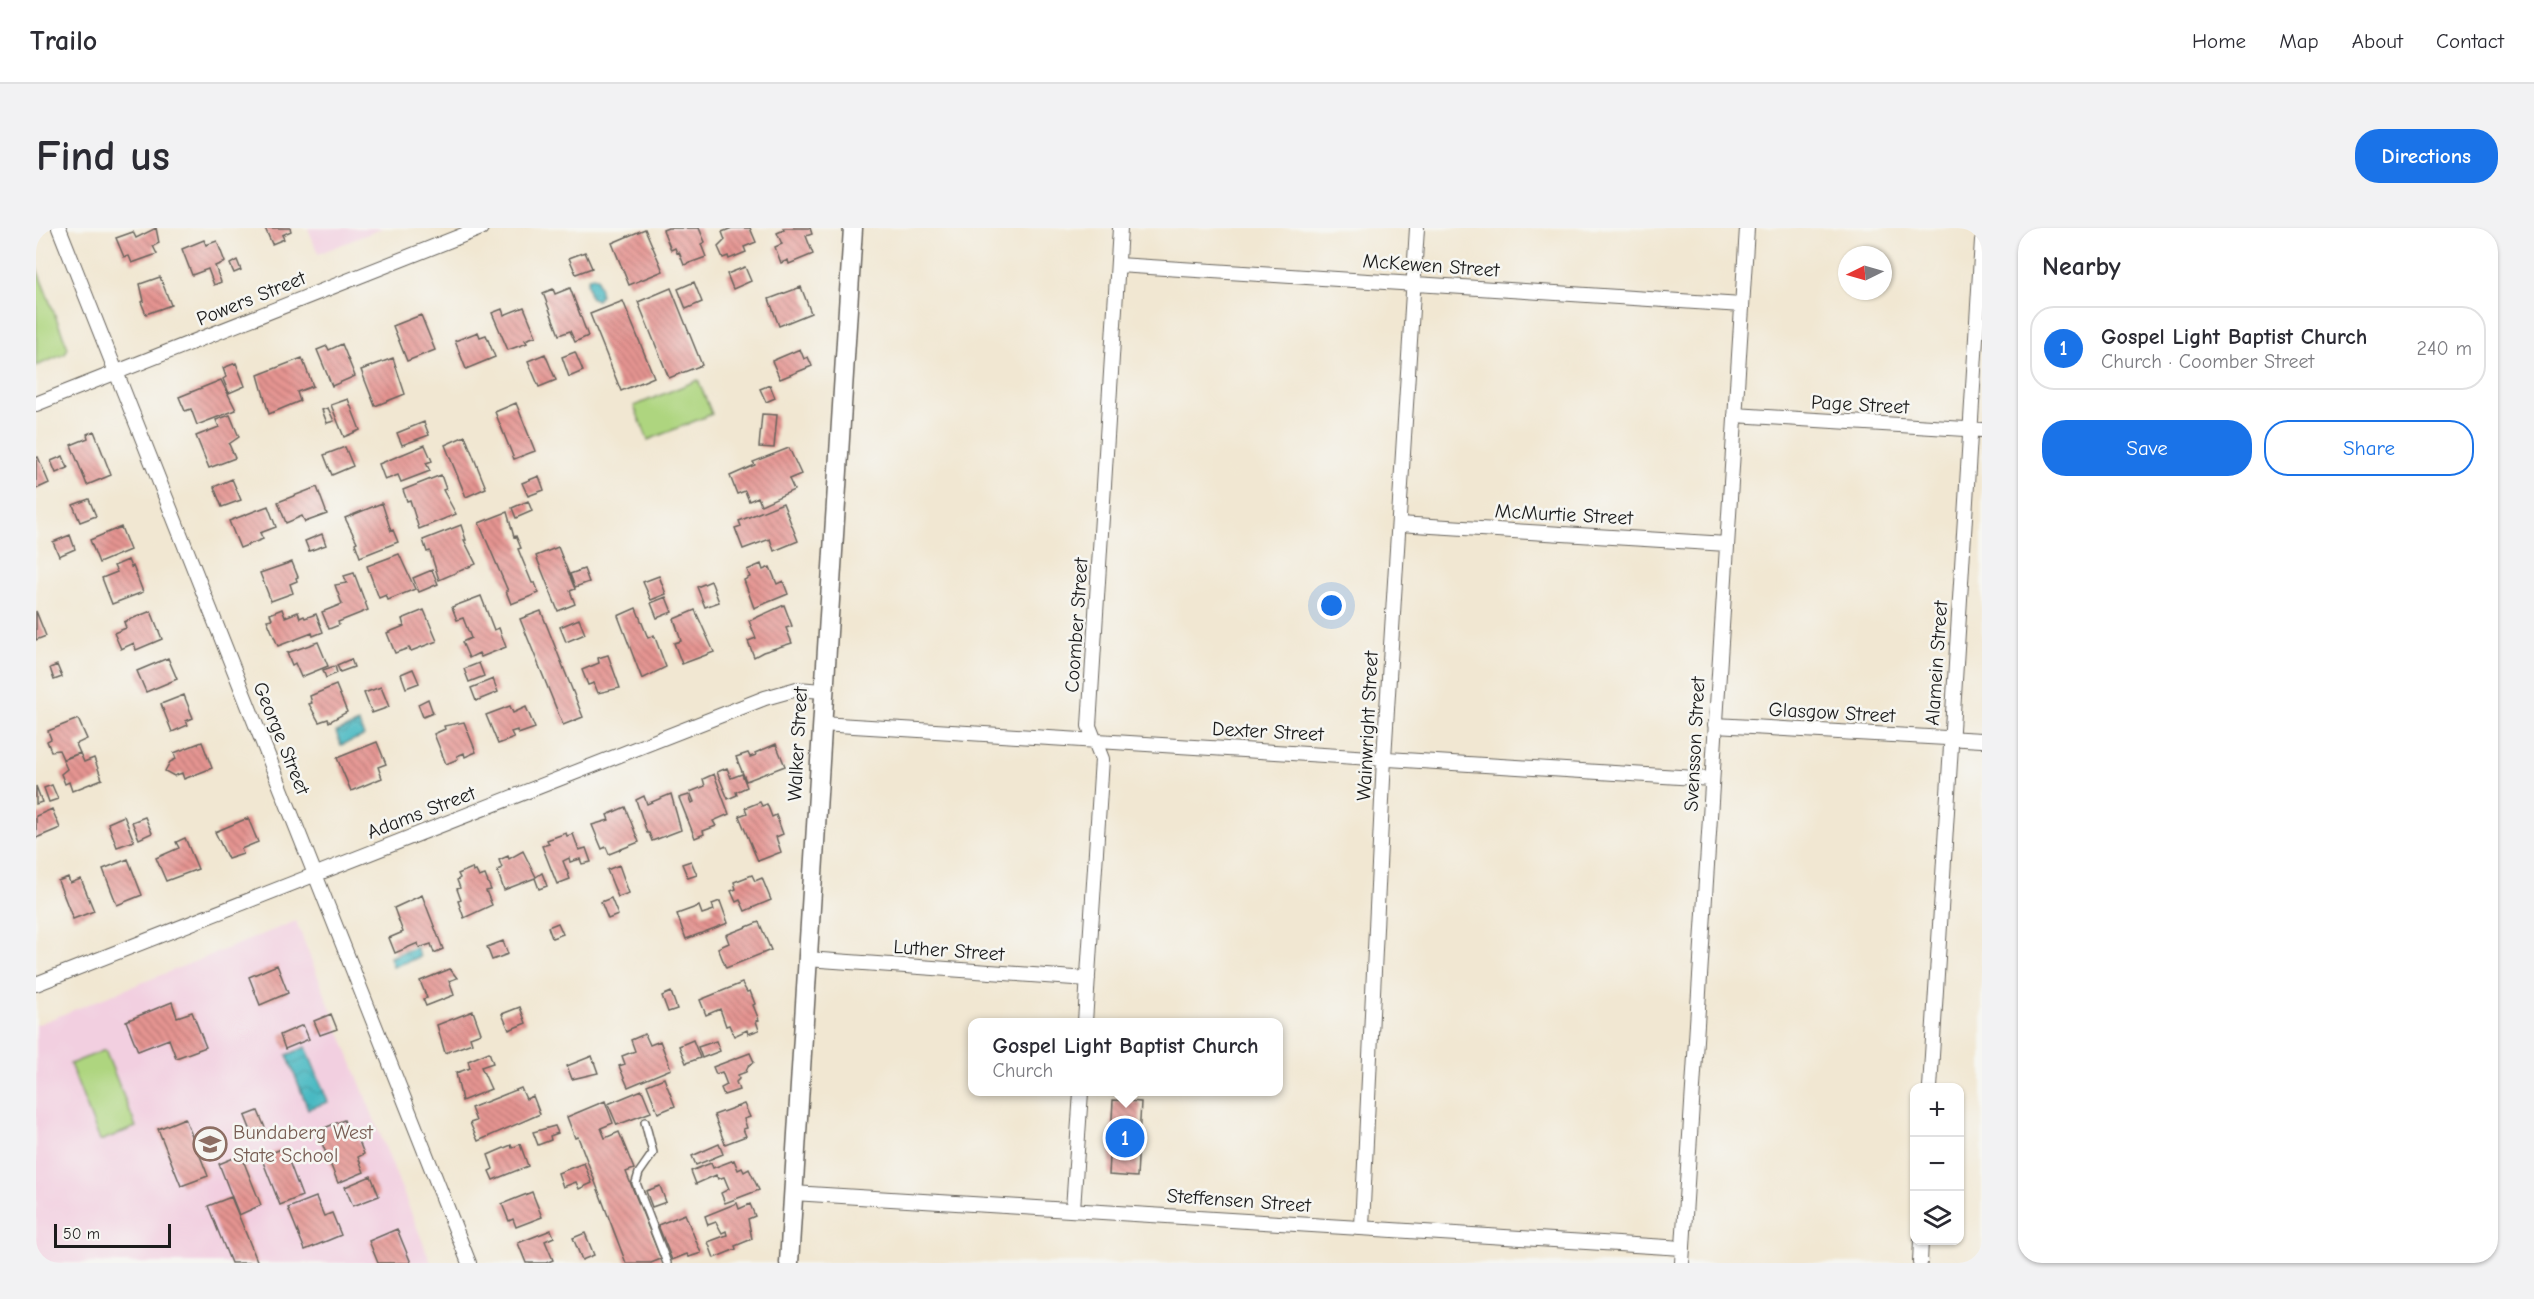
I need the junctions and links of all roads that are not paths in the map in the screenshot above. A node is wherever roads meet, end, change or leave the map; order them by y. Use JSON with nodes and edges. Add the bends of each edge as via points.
{"nodes":[{"id":1,"x":59,"y":228,"type":"edge"},
{"id":2,"x":481,"y":228,"type":"edge"},
{"id":3,"x":852,"y":228,"type":"edge"},
{"id":4,"x":1120,"y":228,"type":"edge"},
{"id":5,"x":1417,"y":228,"type":"edge"},
{"id":6,"x":1747,"y":228,"type":"edge"},
{"id":7,"x":1982,"y":240,"type":"edge"},
{"id":8,"x":1118,"y":265,"type":"junction"},
{"id":9,"x":1414,"y":283,"type":"junction"},
{"id":10,"x":1742,"y":305,"type":"junction"},
{"id":11,"x":116,"y":372,"type":"junction"},
{"id":12,"x":36,"y":404,"type":"edge"},
{"id":13,"x":1735,"y":416,"type":"junction"},
{"id":14,"x":1976,"y":430,"type":"edge"},
{"id":15,"x":1399,"y":524,"type":"junction"},
{"id":16,"x":1727,"y":544,"type":"junction"},
{"id":17,"x":823,"y":691,"type":"junction"},
{"id":18,"x":821,"y":724,"type":"junction"},
{"id":19,"x":1715,"y":725,"type":"junction"},
{"id":20,"x":1951,"y":738,"type":"junction"},
{"id":21,"x":1094,"y":740,"type":"junction"},
{"id":22,"x":1982,"y":740,"type":"edge"},
{"id":23,"x":1384,"y":758,"type":"junction"},
{"id":24,"x":1712,"y":779,"type":"junction"},
{"id":25,"x":315,"y":874,"type":"junction"},
{"id":26,"x":807,"y":959,"type":"junction"},
{"id":27,"x":1088,"y":979,"type":"junction"},
{"id":28,"x":36,"y":984,"type":"edge"},
{"id":29,"x":1085,"y":1018,"type":"edge"},
{"id":30,"x":1930,"y":1083,"type":"edge"},
{"id":31,"x":1081,"y":1096,"type":"edge"},
{"id":32,"x":645,"y":1122,"type":"dead end"},
{"id":33,"x":793,"y":1193,"type":"junction"},
{"id":34,"x":1073,"y":1209,"type":"junction"},
{"id":35,"x":1362,"y":1227,"type":"junction"},
{"id":36,"x":1921,"y":1245,"type":"edge"},
{"id":37,"x":1683,"y":1248,"type":"junction"},
{"id":38,"x":469,"y":1263,"type":"edge"},
{"id":39,"x":667,"y":1263,"type":"edge"},
{"id":40,"x":789,"y":1263,"type":"edge"},
{"id":41,"x":1682,"y":1263,"type":"edge"},
{"id":42,"x":1920,"y":1263,"type":"edge"}],
"edges":[{"from":1,"to":11,"type":"street","name":"George Street"},
{"from":2,"to":11,"type":"street","name":"Powers Street"},
{"from":3,"to":17,"type":"main road","name":"Walker Street"},
{"from":4,"to":8,"type":"street","name":"Coomber Street"},
{"from":5,"to":9,"type":"street","name":"Wainwright Street"},
{"from":6,"to":10,"type":"street","name":"Svensson Street"},
{"from":7,"to":14,"type":"street","name":"Alamein Street"},
{"from":8,"to":9,"type":"street","name":"McKewen Street"},
{"from":8,"to":21,"type":"street","name":"Coomber Street","via":[[1089,726]]},
{"from":9,"to":10,"type":"street","name":"McKewen Street"},
{"from":9,"to":15,"type":"street","name":"Wainwright Street"},
{"from":10,"to":13,"type":"street","name":"Svensson Street"},
{"from":11,"to":12,"type":"street","name":"Powers Street"},
{"from":11,"to":25,"type":"street","name":"George Street"},
{"from":13,"to":14,"type":"street","name":"Page Street"},
{"from":13,"to":16,"type":"street","name":"Svensson Street"},
{"from":14,"to":20,"type":"street","name":"Alamein Street"},
{"from":15,"to":16,"type":"street","name":"McMurtie Street"},
{"from":15,"to":23,"type":"street","name":"Wainwright Street"},
{"from":16,"to":19,"type":"street","name":"Svensson Street"},
{"from":17,"to":18,"type":"main road","name":"Walker Street"},
{"from":17,"to":25,"type":"street","name":"Adams Street","via":[[798,689],[765,698]]},
{"from":18,"to":21,"type":"street","name":"Dexter Street"},
{"from":18,"to":26,"type":"main road","name":"Walker Street"},
{"from":19,"to":20,"type":"street","name":"Glasgow Street"},
{"from":19,"to":24,"type":"street","name":"Svensson Street"},
{"from":20,"to":22,"type":"street","name":"Glasgow Street"},
{"from":20,"to":30,"type":"street","name":"Alamein Street"},
{"from":21,"to":23,"type":"street","name":"Dexter Street"},
{"from":21,"to":27,"type":"street","name":"Coomber Street","via":[[1102,759]]},
{"from":23,"to":24,"type":"street","name":"Dexter Street"},
{"from":23,"to":35,"type":"street","name":"Wainwright Street"},
{"from":24,"to":37,"type":"street","name":"Svensson Street"},
{"from":25,"to":28,"type":"street","name":"Adams Street"},
{"from":25,"to":38,"type":"street","name":"George Street"},
{"from":26,"to":27,"type":"street","name":"Luther Street"},
{"from":26,"to":33,"type":"main road","name":"Walker Street"},
{"from":27,"to":29,"type":"street","name":"Coomber Street"},
{"from":31,"to":34,"type":"street"},
{"from":32,"to":39,"type":"lane","via":[[653,1153],[636,1183]]},
{"from":33,"to":34,"type":"street","name":"Steffensen Street"},
{"from":33,"to":40,"type":"main road","name":"Walker Street"},
{"from":34,"to":35,"type":"street","name":"Steffensen Street"},
{"from":35,"to":37,"type":"street","name":"Steffensen Street"},
{"from":36,"to":42,"type":"street"},
{"from":37,"to":41,"type":"street","name":"Svensson Street"}]}
